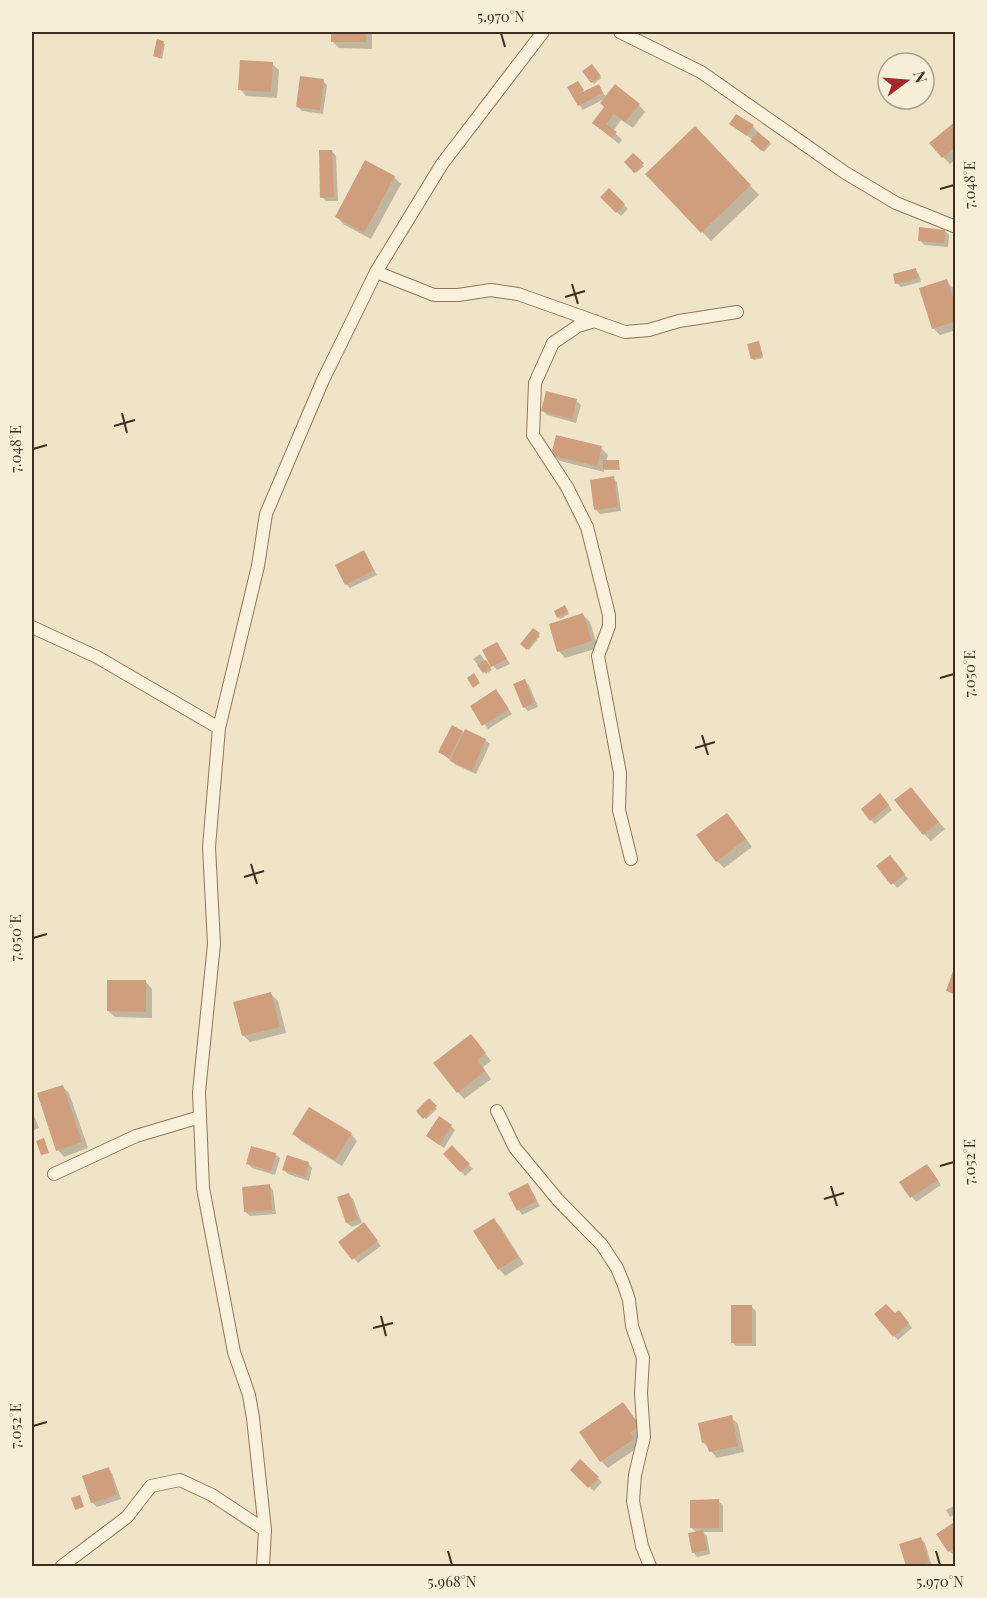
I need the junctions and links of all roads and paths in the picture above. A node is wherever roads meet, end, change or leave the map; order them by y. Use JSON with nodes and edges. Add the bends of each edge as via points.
{"nodes":[{"id":1,"x":543,"y":32,"type":"edge"},
{"id":2,"x":620,"y":32,"type":"edge"},
{"id":3,"x":956,"y":226,"type":"edge"},
{"id":4,"x":376,"y":272,"type":"junction"},
{"id":5,"x":736,"y":312,"type":"dead end"},
{"id":6,"x":595,"y":321,"type":"junction"},
{"id":7,"x":32,"y":627,"type":"edge"},
{"id":8,"x":219,"y":728,"type":"junction"},
{"id":9,"x":631,"y":859,"type":"dead end"},
{"id":10,"x":497,"y":1111,"type":"dead end"},
{"id":11,"x":200,"y":1118,"type":"junction"},
{"id":12,"x":54,"y":1174,"type":"dead end"},
{"id":13,"x":265,"y":1530,"type":"junction"},
{"id":14,"x":62,"y":1566,"type":"edge"},
{"id":15,"x":263,"y":1566,"type":"edge"},
{"id":16,"x":650,"y":1566,"type":"edge"}],
"edges":[{"from":1,"to":4,"type":"street","via":[[442,164]]},
{"from":2,"to":3,"type":"street","via":[[701,72],[844,172],[896,203]]},
{"from":4,"to":6,"type":"street","via":[[434,295],[491,290],[518,294]]},
{"from":4,"to":8,"type":"street","via":[[322,380],[266,514],[258,566]]},
{"from":5,"to":6,"type":"street","via":[[625,332]]},
{"from":6,"to":9,"type":"street","via":[[578,326],[553,344],[536,383],[533,435],[587,526],[609,615],[598,656],[620,773],[619,810]]},
{"from":7,"to":8,"type":"street","via":[[97,657]]},
{"from":8,"to":11,"type":"street","via":[[209,847],[214,944],[199,1092]]},
{"from":10,"to":16,"type":"street","via":[[515,1148],[602,1245],[624,1285],[643,1358],[644,1437],[633,1502]]},
{"from":11,"to":12,"type":"street","via":[[136,1136]]},
{"from":11,"to":13,"type":"street","via":[[203,1188],[234,1352],[249,1395]]},
{"from":13,"to":14,"type":"street","via":[[212,1495],[180,1480],[152,1486],[128,1517]]},
{"from":13,"to":15,"type":"street"}]}
